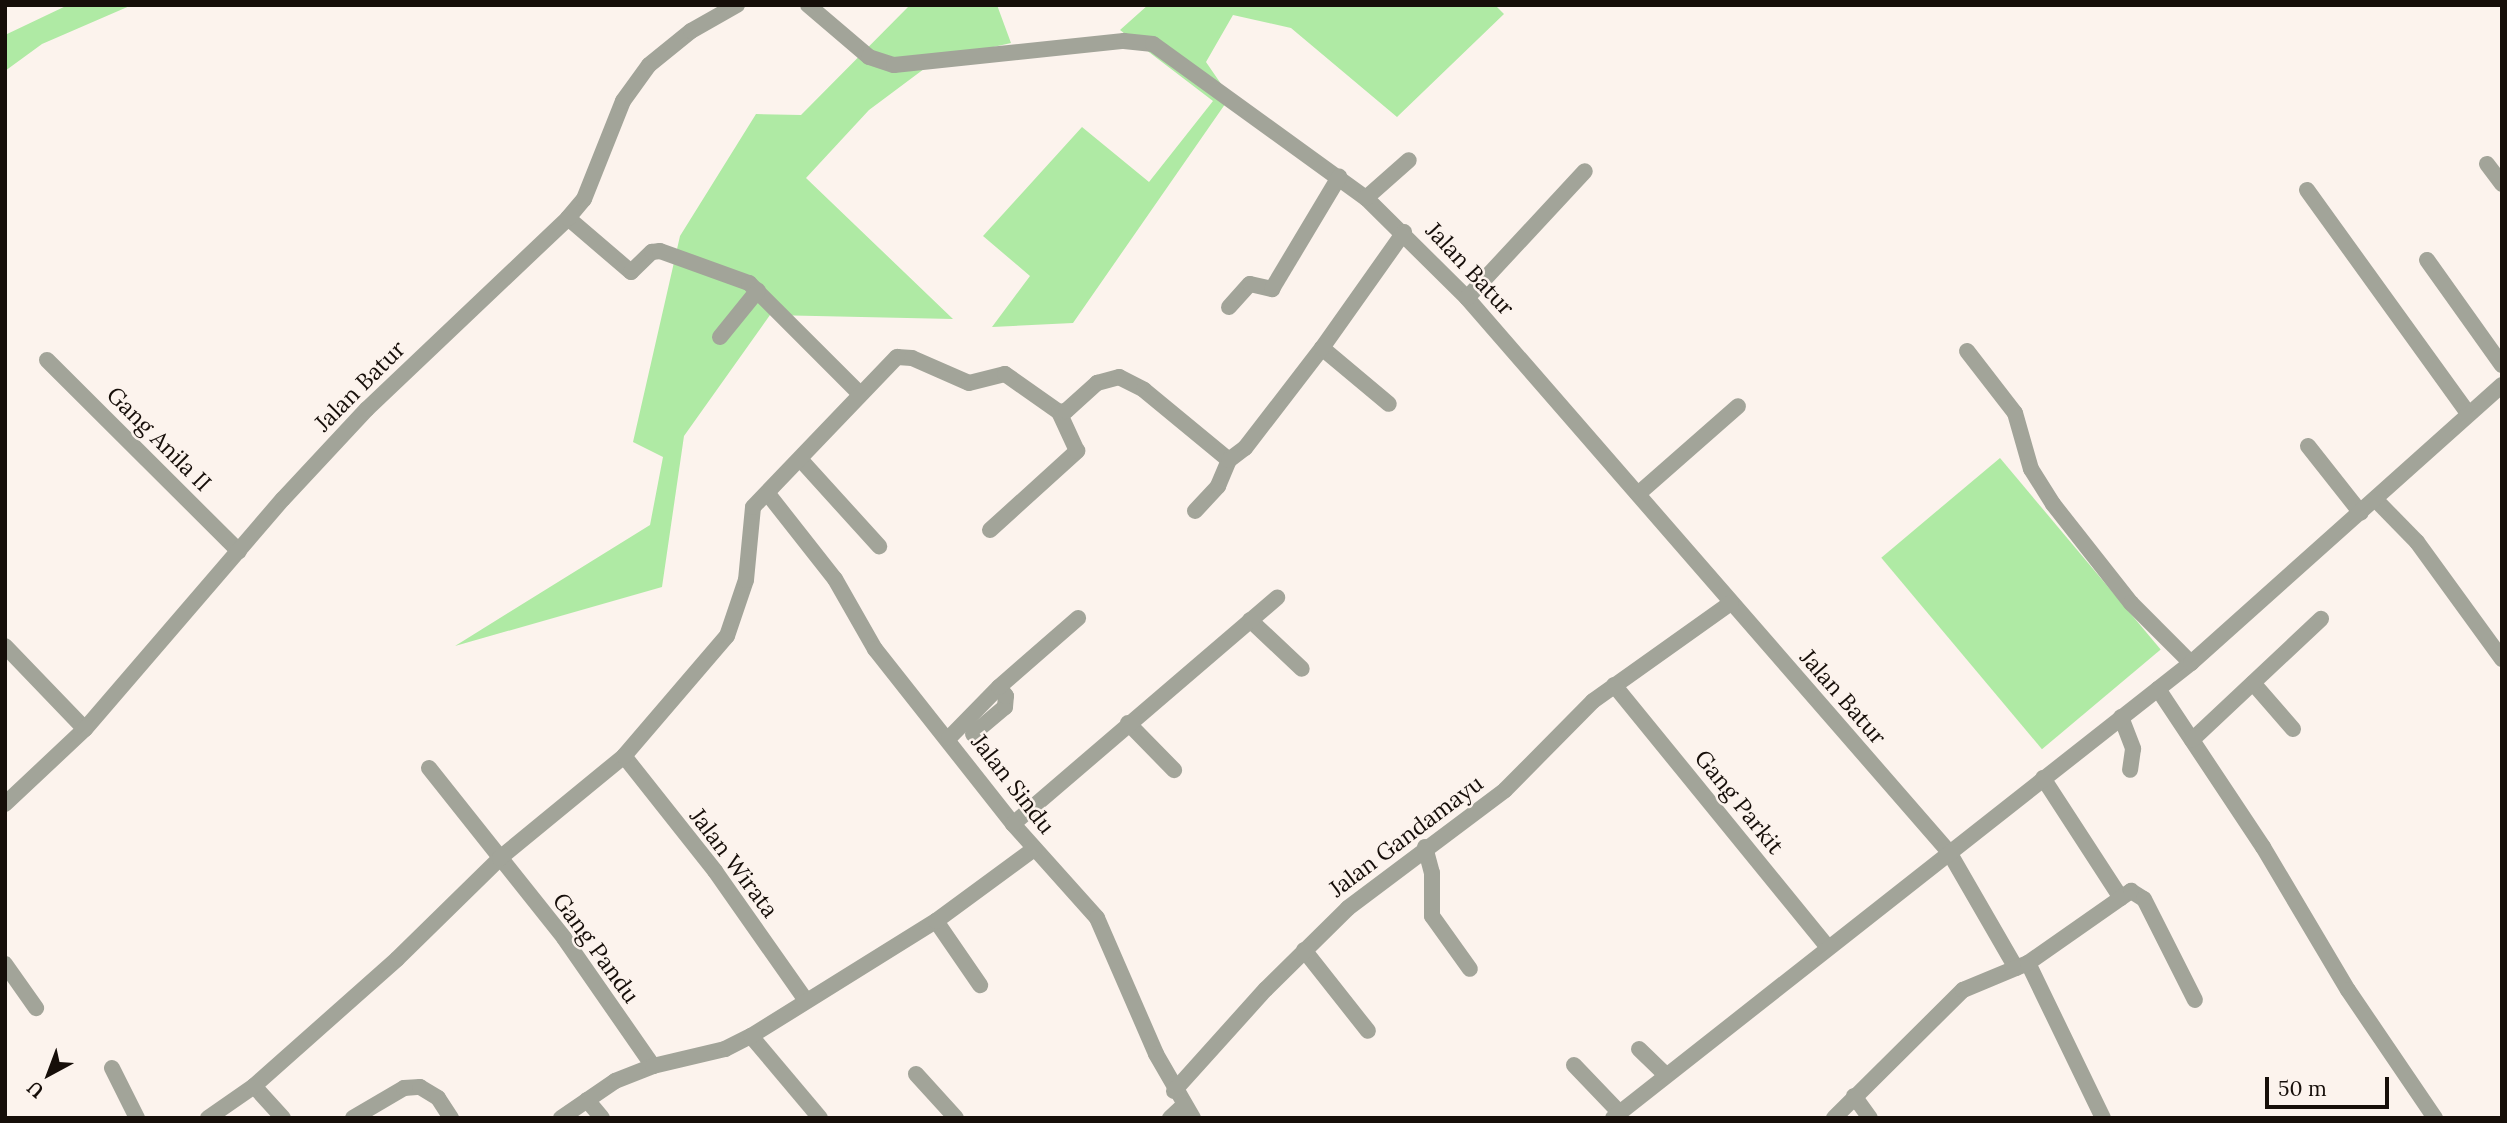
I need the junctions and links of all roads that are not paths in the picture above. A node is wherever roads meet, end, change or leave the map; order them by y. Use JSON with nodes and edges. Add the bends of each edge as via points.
{"nodes":[{"id":1,"x":737,"y":5,"type":"edge"},
{"id":2,"x":808,"y":5,"type":"edge"},
{"id":3,"x":1409,"y":160,"type":"dead end"},
{"id":4,"x":2487,"y":164,"type":"dead end"},
{"id":5,"x":1585,"y":171,"type":"dead end"},
{"id":6,"x":1339,"y":177,"type":"junction"},
{"id":7,"x":2502,"y":184,"type":"edge"},
{"id":8,"x":2307,"y":190,"type":"dead end"},
{"id":9,"x":1366,"y":198,"type":"junction"},
{"id":10,"x":569,"y":218,"type":"junction"},
{"id":11,"x":1404,"y":232,"type":"junction"},
{"id":12,"x":2427,"y":260,"type":"dead end"},
{"id":13,"x":758,"y":290,"type":"junction"},
{"id":14,"x":1467,"y":298,"type":"junction"},
{"id":15,"x":1229,"y":307,"type":"dead end"},
{"id":16,"x":720,"y":337,"type":"dead end"},
{"id":17,"x":1322,"y":348,"type":"junction"},
{"id":18,"x":1967,"y":351,"type":"dead end"},
{"id":19,"x":47,"y":360,"type":"dead end"},
{"id":20,"x":2502,"y":365,"type":"edge"},
{"id":21,"x":2502,"y":385,"type":"edge"},
{"id":22,"x":860,"y":394,"type":"junction"},
{"id":23,"x":1389,"y":404,"type":"dead end"},
{"id":24,"x":1738,"y":406,"type":"dead end"},
{"id":25,"x":1059,"y":411,"type":"junction"},
{"id":26,"x":2468,"y":413,"type":"junction"},
{"id":27,"x":2308,"y":446,"type":"dead end"},
{"id":28,"x":800,"y":458,"type":"junction"},
{"id":29,"x":1227,"y":467,"type":"junction"},
{"id":30,"x":768,"y":494,"type":"junction"},
{"id":31,"x":1638,"y":494,"type":"junction"},
{"id":32,"x":2375,"y":499,"type":"junction"},
{"id":33,"x":1195,"y":511,"type":"dead end"},
{"id":34,"x":2361,"y":513,"type":"junction"},
{"id":35,"x":990,"y":530,"type":"dead end"},
{"id":36,"x":879,"y":547,"type":"dead end"},
{"id":37,"x":239,"y":551,"type":"junction"},
{"id":38,"x":1277,"y":598,"type":"dead end"},
{"id":39,"x":1731,"y":603,"type":"junction"},
{"id":40,"x":1078,"y":618,"type":"dead end"},
{"id":41,"x":2322,"y":619,"type":"dead end"},
{"id":42,"x":1250,"y":620,"type":"junction"},
{"id":43,"x":5,"y":646,"type":"edge"},
{"id":44,"x":2502,"y":659,"type":"edge"},
{"id":45,"x":2191,"y":663,"type":"junction"},
{"id":46,"x":1302,"y":669,"type":"dead end"},
{"id":47,"x":2253,"y":683,"type":"junction"},
{"id":48,"x":1614,"y":685,"type":"junction"},
{"id":49,"x":999,"y":687,"type":"junction"},
{"id":50,"x":2158,"y":689,"type":"junction"},
{"id":51,"x":2121,"y":717,"type":"junction"},
{"id":52,"x":1128,"y":723,"type":"junction"},
{"id":53,"x":85,"y":729,"type":"junction"},
{"id":54,"x":2293,"y":729,"type":"dead end"},
{"id":55,"x":973,"y":734,"type":"dead end"},
{"id":56,"x":948,"y":738,"type":"junction"},
{"id":57,"x":2192,"y":740,"type":"junction"},
{"id":58,"x":624,"y":756,"type":"junction"},
{"id":59,"x":429,"y":768,"type":"dead end"},
{"id":60,"x":2130,"y":769,"type":"dead end"},
{"id":61,"x":1174,"y":770,"type":"dead end"},
{"id":62,"x":2043,"y":778,"type":"junction"},
{"id":63,"x":5,"y":804,"type":"edge"},
{"id":64,"x":1013,"y":824,"type":"junction"},
{"id":65,"x":1425,"y":847,"type":"junction"},
{"id":66,"x":1034,"y":849,"type":"junction"},
{"id":67,"x":1948,"y":852,"type":"junction"},
{"id":68,"x":499,"y":858,"type":"junction"},
{"id":69,"x":2121,"y":898,"type":"junction"},
{"id":70,"x":936,"y":921,"type":"junction"},
{"id":71,"x":1828,"y":947,"type":"junction"},
{"id":72,"x":1304,"y":950,"type":"junction"},
{"id":73,"x":5,"y":964,"type":"edge"},
{"id":74,"x":2022,"y":966,"type":"junction"},
{"id":75,"x":1470,"y":969,"type":"dead end"},
{"id":76,"x":980,"y":985,"type":"dead end"},
{"id":77,"x":805,"y":999,"type":"junction"},
{"id":78,"x":2195,"y":1000,"type":"dead end"},
{"id":79,"x":36,"y":1008,"type":"dead end"},
{"id":80,"x":1368,"y":1031,"type":"dead end"},
{"id":81,"x":751,"y":1035,"type":"junction"},
{"id":82,"x":1639,"y":1049,"type":"dead end"},
{"id":83,"x":1574,"y":1065,"type":"dead end"},
{"id":84,"x":653,"y":1066,"type":"junction"},
{"id":85,"x":112,"y":1068,"type":"dead end"},
{"id":86,"x":916,"y":1074,"type":"dead end"},
{"id":87,"x":1666,"y":1075,"type":"junction"},
{"id":88,"x":254,"y":1086,"type":"junction"},
{"id":89,"x":1174,"y":1091,"type":"junction"},
{"id":90,"x":1854,"y":1096,"type":"junction"},
{"id":91,"x":587,"y":1100,"type":"junction"},
{"id":92,"x":1189,"y":1112,"type":"edge"},
{"id":93,"x":1624,"y":1114,"type":"edge"},
{"id":94,"x":137,"y":1118,"type":"edge"},
{"id":95,"x":208,"y":1118,"type":"edge"},
{"id":96,"x":282,"y":1118,"type":"edge"},
{"id":97,"x":353,"y":1118,"type":"edge"},
{"id":98,"x":451,"y":1118,"type":"edge"},
{"id":99,"x":561,"y":1118,"type":"edge"},
{"id":100,"x":602,"y":1118,"type":"edge"},
{"id":101,"x":820,"y":1118,"type":"edge"},
{"id":102,"x":956,"y":1118,"type":"edge"},
{"id":103,"x":1170,"y":1118,"type":"edge"},
{"id":104,"x":1834,"y":1118,"type":"edge"},
{"id":105,"x":1870,"y":1118,"type":"edge"},
{"id":106,"x":2103,"y":1118,"type":"edge"},
{"id":107,"x":2435,"y":1118,"type":"edge"}],
"edges":[{"from":1,"to":10,"type":"street","name":"Jalan Batur","via":[[667,48],[633,83],[584,199]]},
{"from":2,"to":6,"type":"street","name":"Jalan Batur","via":[[869,57],[894,65],[1124,41],[1153,44]]},
{"from":3,"to":9,"type":"street"},
{"from":4,"to":7,"type":"street"},
{"from":5,"to":14,"type":"street"},
{"from":6,"to":9,"type":"street","name":"Jalan Batur"},
{"from":6,"to":15,"type":"street","via":[[1272,289],[1250,284]]},
{"from":8,"to":26,"type":"street"},
{"from":9,"to":11,"type":"street","name":"Jalan Batur"},
{"from":10,"to":13,"type":"street","via":[[631,272],[652,252],[660,251]]},
{"from":10,"to":37,"type":"street","name":"Jalan Batur","via":[[402,374]]},
{"from":11,"to":14,"type":"street","name":"Jalan Batur"},
{"from":11,"to":17,"type":"street"},
{"from":12,"to":20,"type":"street"},
{"from":13,"to":16,"type":"street"},
{"from":13,"to":22,"type":"street"},
{"from":14,"to":31,"type":"street","name":"Jalan Batur"},
{"from":17,"to":23,"type":"street"},
{"from":17,"to":29,"type":"street"},
{"from":18,"to":45,"type":"street","via":[[2015,413],[2031,468],[2053,504],[2131,603]]},
{"from":19,"to":37,"type":"street","name":"Gang Anila II"},
{"from":21,"to":26,"type":"street"},
{"from":22,"to":25,"type":"street","via":[[897,358],[905,356],[969,383],[1005,374]]},
{"from":22,"to":28,"type":"street"},
{"from":24,"to":31,"type":"street"},
{"from":25,"to":29,"type":"street","via":[[1066,411],[1097,383],[1119,377],[1144,390]]},
{"from":25,"to":35,"type":"street","via":[[1077,451]]},
{"from":26,"to":32,"type":"street"},
{"from":27,"to":34,"type":"street"},
{"from":28,"to":30,"type":"street"},
{"from":28,"to":36,"type":"street"},
{"from":29,"to":33,"type":"street"},
{"from":30,"to":56,"type":"street","name":"Jalan Sindu","via":[[835,579],[875,649]]},
{"from":30,"to":58,"type":"street","via":[[750,516],[746,580],[727,636]]},
{"from":31,"to":39,"type":"street","name":"Jalan Batur"},
{"from":32,"to":34,"type":"street"},
{"from":32,"to":44,"type":"street","via":[[2417,542]]},
{"from":34,"to":45,"type":"street"},
{"from":37,"to":53,"type":"street","name":"Jalan Batur"},
{"from":38,"to":42,"type":"street"},
{"from":39,"to":48,"type":"street","name":"Jalan Gandamayu"},
{"from":39,"to":67,"type":"street","name":"Jalan Batur"},
{"from":40,"to":49,"type":"street"},
{"from":41,"to":47,"type":"street"},
{"from":42,"to":46,"type":"street"},
{"from":42,"to":52,"type":"street"},
{"from":43,"to":53,"type":"street"},
{"from":45,"to":50,"type":"street"},
{"from":47,"to":54,"type":"street"},
{"from":47,"to":57,"type":"street"},
{"from":48,"to":65,"type":"street","name":"Jalan Gandamayu","via":[[1505,790]]},
{"from":48,"to":71,"type":"street","name":"Gang Parkit"},
{"from":49,"to":55,"type":"street","via":[[1006,696],[1005,708]]},
{"from":49,"to":56,"type":"street"},
{"from":50,"to":51,"type":"street"},
{"from":50,"to":57,"type":"street"},
{"from":51,"to":60,"type":"street","via":[[2133,748]]},
{"from":51,"to":62,"type":"street"},
{"from":52,"to":61,"type":"street"},
{"from":52,"to":64,"type":"street"},
{"from":53,"to":63,"type":"street","name":"Jalan Batur"},
{"from":56,"to":64,"type":"street","name":"Jalan Sindu"},
{"from":57,"to":107,"type":"street","via":[[2263,847],[2348,990]]},
{"from":58,"to":68,"type":"street"},
{"from":58,"to":77,"type":"street","name":"Jalan Wirata","via":[[715,871]]},
{"from":59,"to":68,"type":"street","name":"Gang Pandu"},
{"from":62,"to":67,"type":"street"},
{"from":62,"to":69,"type":"street"},
{"from":64,"to":66,"type":"street","name":"Jalan Sindu"},
{"from":65,"to":72,"type":"street","name":"Jalan Gandamayu"},
{"from":65,"to":75,"type":"street","via":[[1432,873],[1432,916]]},
{"from":66,"to":70,"type":"street"},
{"from":66,"to":89,"type":"street","name":"Jalan Sindu","via":[[1097,918]]},
{"from":67,"to":71,"type":"street"},
{"from":67,"to":74,"type":"street","name":"Jalan Batur"},
{"from":68,"to":84,"type":"street","name":"Gang Pandu","via":[[564,938]]},
{"from":68,"to":88,"type":"street","via":[[397,959]]},
{"from":69,"to":74,"type":"street"},
{"from":69,"to":78,"type":"street","via":[[2136,891],[2144,899]]},
{"from":70,"to":76,"type":"street"},
{"from":70,"to":77,"type":"street"},
{"from":71,"to":87,"type":"street"},
{"from":72,"to":80,"type":"street"},
{"from":72,"to":89,"type":"street","name":"Jalan Gandamayu"},
{"from":73,"to":79,"type":"street"},
{"from":74,"to":90,"type":"street","via":[[1963,990]]},
{"from":74,"to":106,"type":"street","name":"Jalan Batur"},
{"from":77,"to":81,"type":"street"},
{"from":81,"to":84,"type":"street","via":[[725,1049]]},
{"from":81,"to":101,"type":"street"},
{"from":82,"to":87,"type":"street"},
{"from":83,"to":93,"type":"street"},
{"from":84,"to":91,"type":"street","via":[[615,1081]]},
{"from":85,"to":94,"type":"street"},
{"from":86,"to":102,"type":"street"},
{"from":87,"to":93,"type":"street"},
{"from":88,"to":95,"type":"street"},
{"from":88,"to":96,"type":"street"},
{"from":89,"to":92,"type":"street","name":"Jalan Sindu"},
{"from":90,"to":104,"type":"street"},
{"from":90,"to":105,"type":"street"},
{"from":91,"to":99,"type":"street"},
{"from":91,"to":100,"type":"street"},
{"from":92,"to":103,"type":"street"},
{"from":97,"to":98,"type":"street","via":[[404,1088],[420,1087],[438,1098]]}]}
